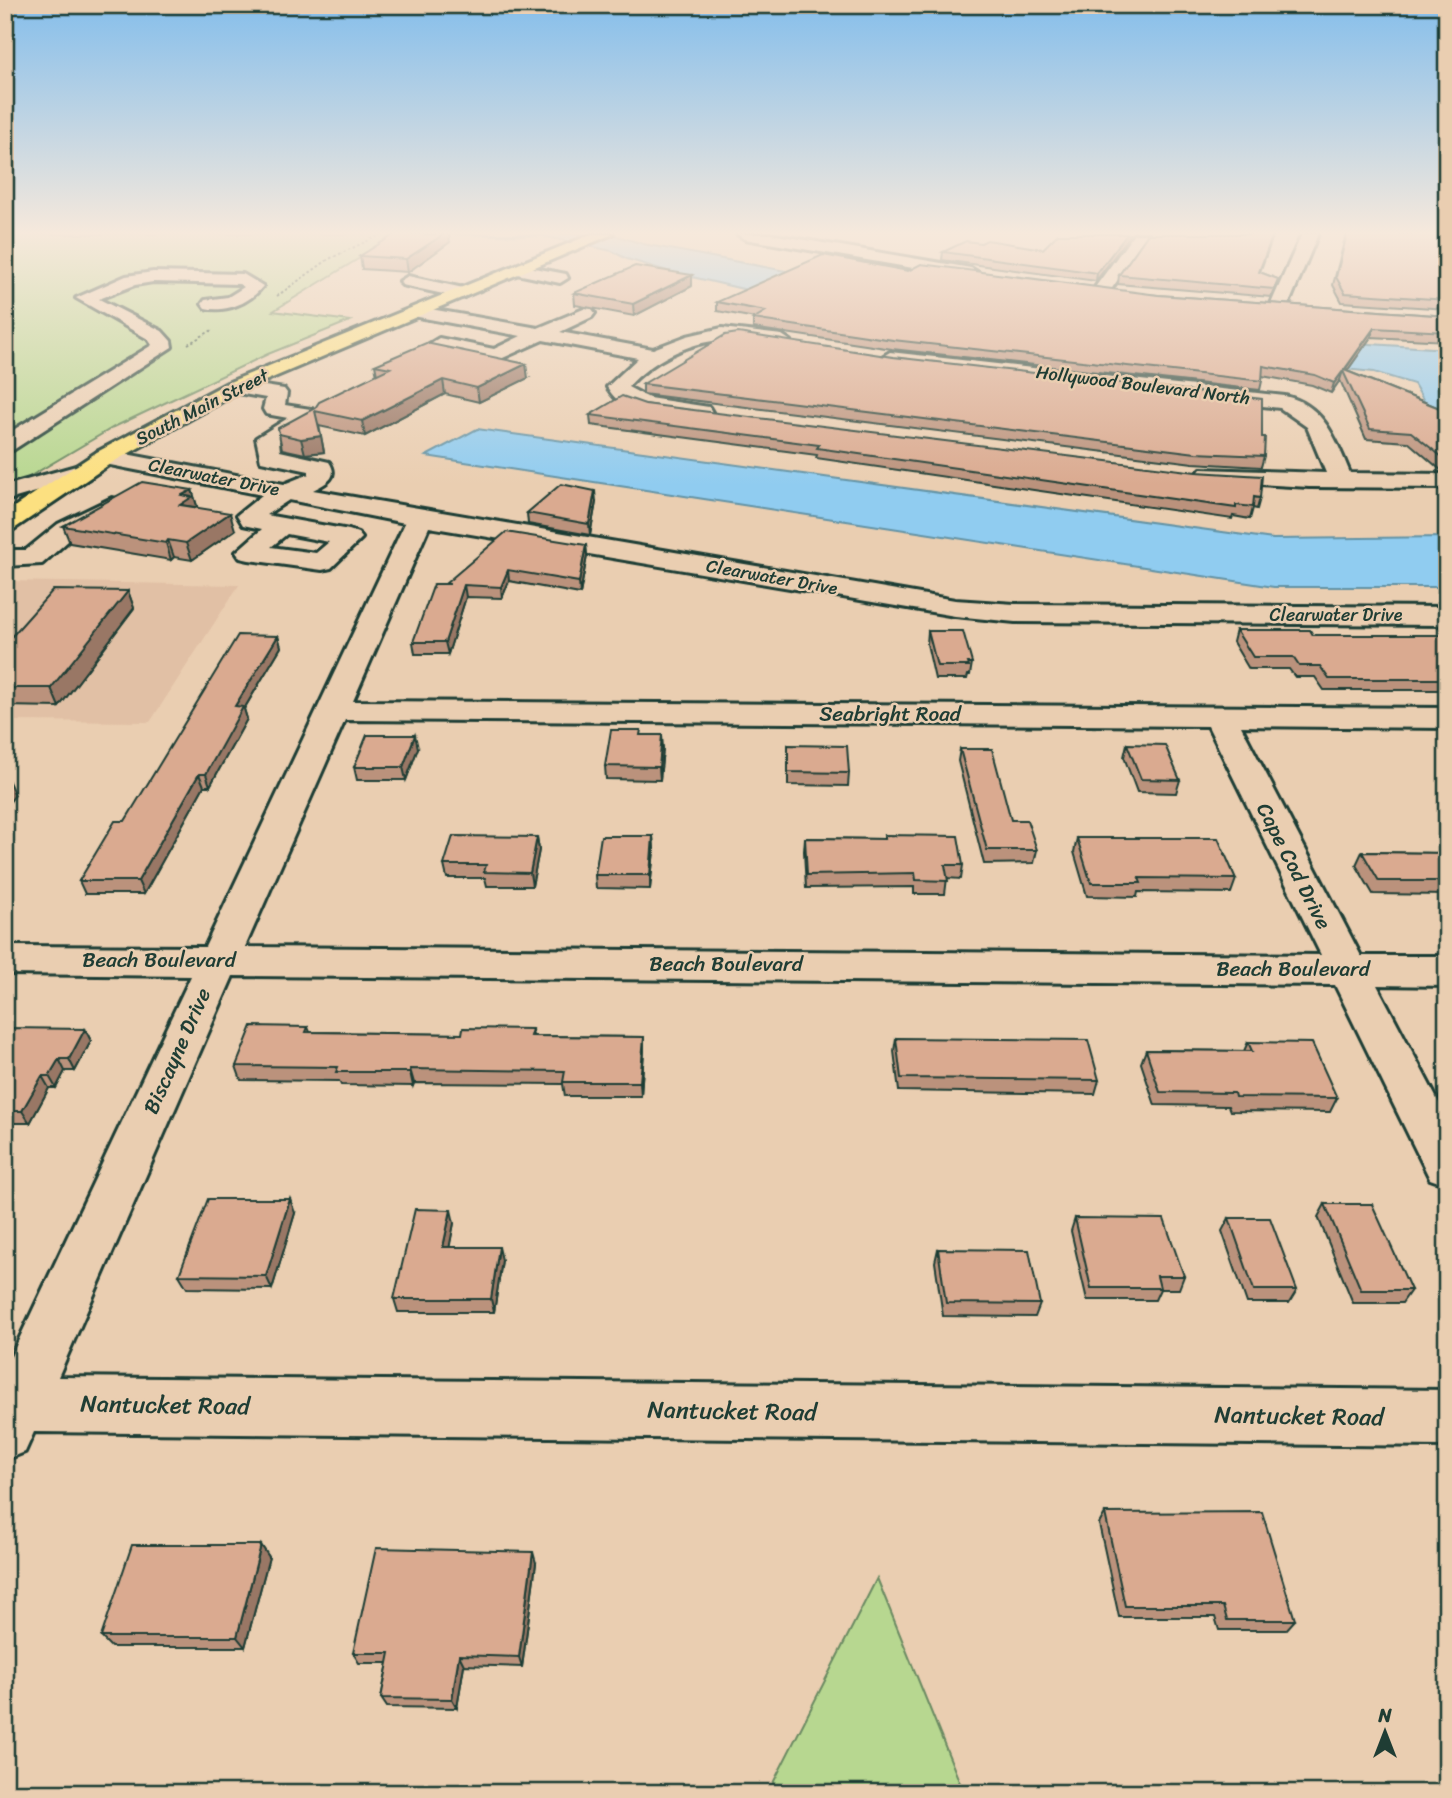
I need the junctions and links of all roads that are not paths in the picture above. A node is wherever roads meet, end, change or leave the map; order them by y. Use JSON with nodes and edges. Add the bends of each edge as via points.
{"nodes":[{"id":1,"x":123,"y":318,"type":"edge"},
{"id":2,"x":404,"y":318,"type":"edge"},
{"id":3,"x":451,"y":318,"type":"edge"},
{"id":4,"x":575,"y":318,"type":"edge"},
{"id":5,"x":537,"y":334,"type":"junction"},
{"id":6,"x":439,"y":344,"type":"edge"},
{"id":7,"x":803,"y":345,"type":"edge"},
{"id":8,"x":867,"y":354,"type":"edge"},
{"id":9,"x":653,"y":355,"type":"junction"},
{"id":10,"x":234,"y":387,"type":"junction"},
{"id":11,"x":723,"y":414,"type":"edge"},
{"id":12,"x":5,"y":446,"type":"edge"},
{"id":13,"x":106,"y":457,"type":"junction"},
{"id":14,"x":175,"y":470,"type":"junction"},
{"id":15,"x":83,"y":471,"type":"junction"},
{"id":16,"x":1193,"y":473,"type":"edge"},
{"id":17,"x":1341,"y":480,"type":"junction"},
{"id":18,"x":1447,"y":481,"type":"edge"},
{"id":19,"x":289,"y":491,"type":"junction"},
{"id":20,"x":5,"y":494,"type":"edge"},
{"id":21,"x":419,"y":518,"type":"junction"},
{"id":22,"x":5,"y":524,"type":"edge"},
{"id":23,"x":283,"y":525,"type":"dead end"},
{"id":24,"x":5,"y":558,"type":"edge"},
{"id":25,"x":1447,"y":616,"type":"edge"},
{"id":26,"x":332,"y":710,"type":"junction"},
{"id":27,"x":1220,"y":717,"type":"junction"},
{"id":28,"x":1447,"y":718,"type":"edge"},
{"id":29,"x":5,"y":960,"type":"edge"},
{"id":30,"x":218,"y":960,"type":"junction"},
{"id":31,"x":1346,"y":970,"type":"junction"},
{"id":32,"x":1447,"y":971,"type":"edge"},
{"id":33,"x":1447,"y":1165,"type":"edge"},
{"id":34,"x":11,"y":1418,"type":"edge"},
{"id":35,"x":1447,"y":1418,"type":"edge"}],
"edges":[{"from":1,"to":12,"type":"street","via":[[155,335],[162,347]]},
{"from":2,"to":10,"type":"highway","name":"South Main Street"},
{"from":3,"to":5,"type":"street"},
{"from":4,"to":5,"type":"street"},
{"from":5,"to":6,"type":"street","via":[[496,355]]},
{"from":5,"to":9,"type":"street"},
{"from":7,"to":9,"type":"street","via":[[721,334]]},
{"from":8,"to":17,"type":"street","name":"Hollywood Boulevard North","via":[[1285,402],[1303,409],[1317,423]]},
{"from":9,"to":11,"type":"street","via":[[617,387],[624,397]]},
{"from":10,"to":13,"type":"highway","name":"South Main Street"},
{"from":10,"to":19,"type":"street","via":[[277,393],[274,409],[309,415],[267,438],[269,456],[321,467],[320,478]]},
{"from":13,"to":14,"type":"street","name":"Clearwater Drive"},
{"from":13,"to":15,"type":"highway","name":"South Main Street"},
{"from":14,"to":19,"type":"street","name":"Clearwater Drive"},
{"from":14,"to":24,"type":"street","via":[[67,529],[33,558]]},
{"from":15,"to":20,"type":"street"},
{"from":15,"to":22,"type":"highway","name":"South Main Street"},
{"from":16,"to":17,"type":"street"},
{"from":17,"to":18,"type":"street"},
{"from":19,"to":21,"type":"street","name":"Clearwater Drive"},
{"from":19,"to":23,"type":"street","via":[[250,516]]},
{"from":21,"to":25,"type":"street","name":"Clearwater Drive","via":[[956,608],[1015,613]]},
{"from":21,"to":26,"type":"street","name":"Biscayne Drive"},
{"from":26,"to":27,"type":"street","name":"Seabright Road"},
{"from":26,"to":30,"type":"street","name":"Biscayne Drive"},
{"from":27,"to":28,"type":"street","name":"Seabright Road"},
{"from":27,"to":31,"type":"street","name":"Cape Cod Drive"},
{"from":29,"to":30,"type":"street","name":"Beach Boulevard"},
{"from":30,"to":31,"type":"street","name":"Beach Boulevard"},
{"from":30,"to":34,"type":"street","name":"Biscayne Drive"},
{"from":31,"to":32,"type":"street","name":"Beach Boulevard"},
{"from":31,"to":33,"type":"street","name":"Cape Cod Drive"},
{"from":34,"to":35,"type":"street","name":"Nantucket Road"}]}
